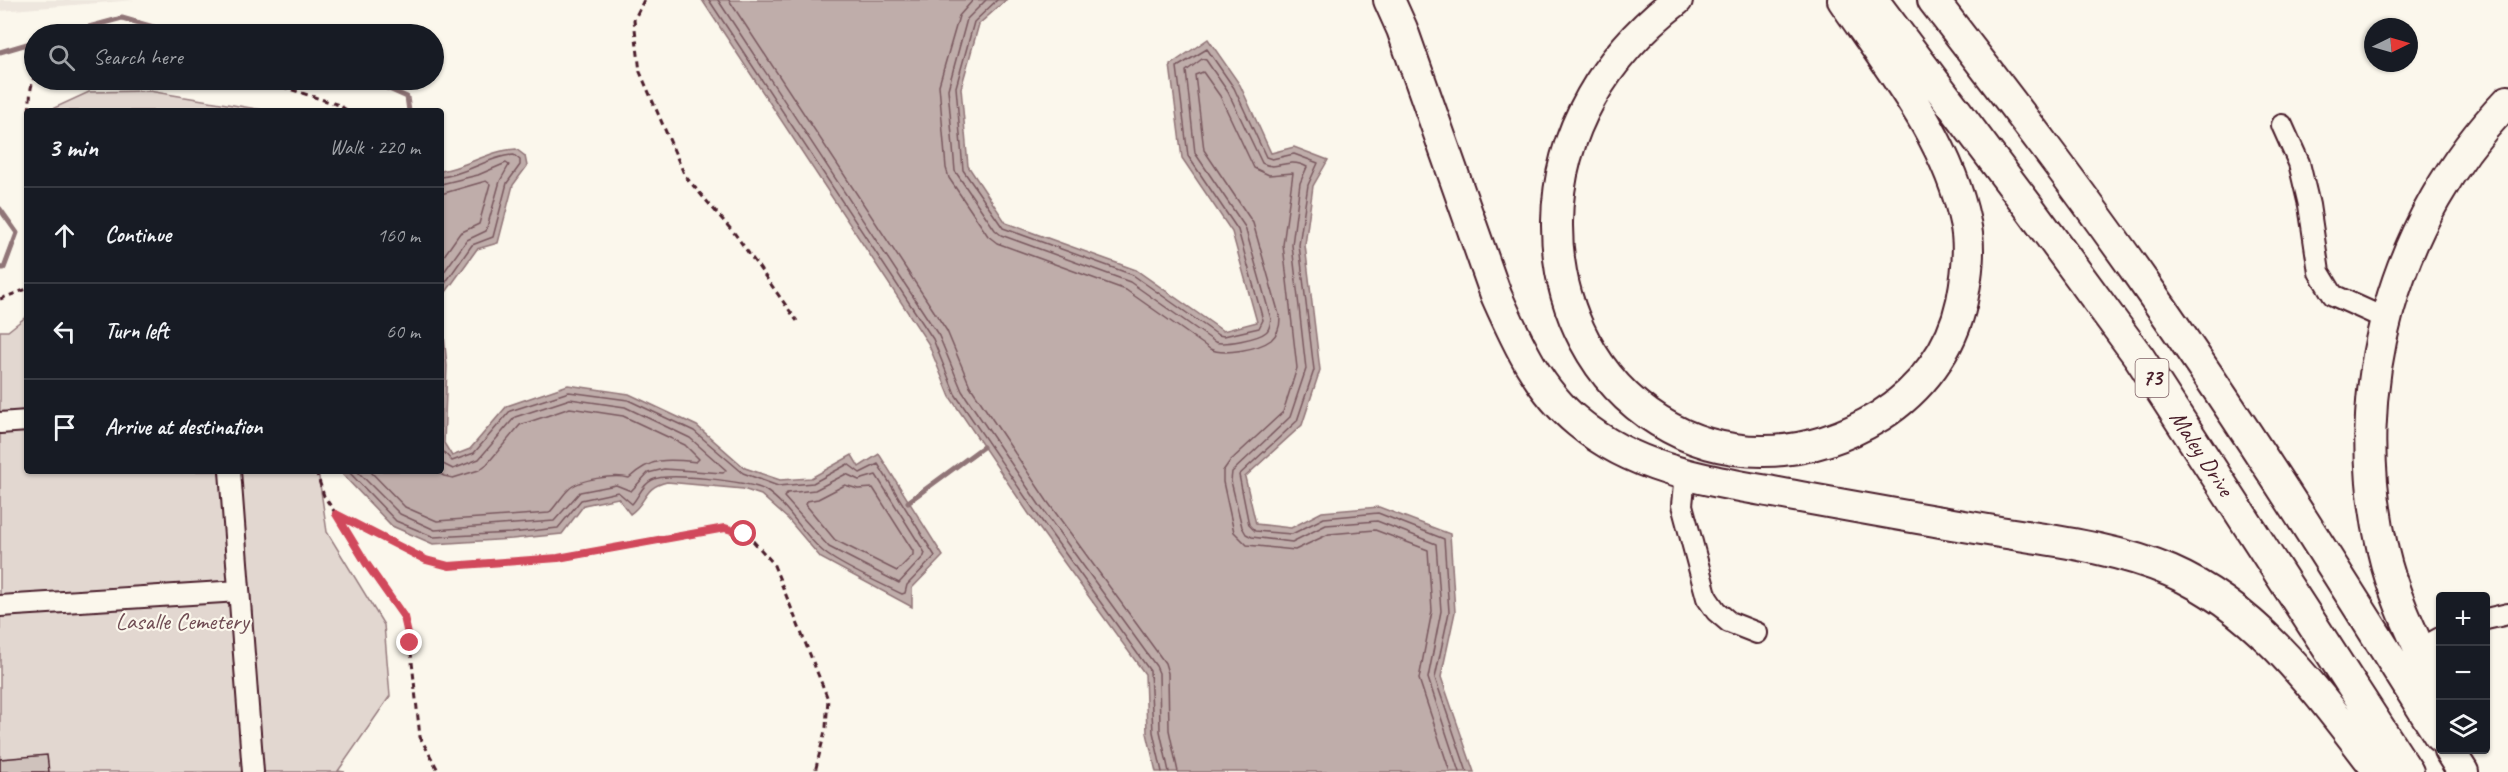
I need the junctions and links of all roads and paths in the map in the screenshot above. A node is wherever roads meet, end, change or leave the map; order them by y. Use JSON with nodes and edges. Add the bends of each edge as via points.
{"nodes":[{"id":1,"x":644,"y":0,"type":"edge"},
{"id":2,"x":1389,"y":0,"type":"edge"},
{"id":3,"x":1677,"y":0,"type":"edge"},
{"id":4,"x":1843,"y":0,"type":"edge"},
{"id":5,"x":1873,"y":0,"type":"edge"},
{"id":6,"x":1933,"y":0,"type":"edge"},
{"id":7,"x":31,"y":90,"type":"edge"},
{"id":8,"x":293,"y":90,"type":"edge"},
{"id":9,"x":2508,"y":101,"type":"edge"},
{"id":10,"x":28,"y":108,"type":"edge"},
{"id":11,"x":344,"y":108,"type":"edge"},
{"id":12,"x":2282,"y":125,"type":"dead end"},
{"id":13,"x":24,"y":290,"type":"edge"},
{"id":14,"x":0,"y":299,"type":"edge"},
{"id":15,"x":2386,"y":319,"type":"junction"},
{"id":16,"x":797,"y":321,"type":"dead end"},
{"id":17,"x":24,"y":421,"type":"edge"},
{"id":18,"x":0,"y":423,"type":"edge"},
{"id":19,"x":230,"y":474,"type":"edge"},
{"id":20,"x":317,"y":474,"type":"edge"},
{"id":21,"x":1684,"y":475,"type":"junction"},
{"id":22,"x":336,"y":514,"type":"junction"},
{"id":23,"x":239,"y":591,"type":"junction"},
{"id":24,"x":0,"y":606,"type":"edge"},
{"id":25,"x":2508,"y":614,"type":"edge"},
{"id":26,"x":2490,"y":618,"type":"edge"},
{"id":27,"x":1757,"y":633,"type":"dead end"},
{"id":28,"x":2430,"y":644,"type":"edge"},
{"id":29,"x":2436,"y":673,"type":"edge"},
{"id":30,"x":2436,"y":731,"type":"edge"},
{"id":31,"x":2452,"y":754,"type":"edge"},
{"id":32,"x":2468,"y":754,"type":"edge"},
{"id":33,"x":253,"y":772,"type":"edge"},
{"id":34,"x":439,"y":772,"type":"edge"},
{"id":35,"x":816,"y":772,"type":"edge"},
{"id":36,"x":2379,"y":772,"type":"edge"},
{"id":37,"x":2408,"y":772,"type":"edge"},
{"id":38,"x":2463,"y":772,"type":"edge"},
{"id":39,"x":2477,"y":772,"type":"edge"}],
"edges":[{"from":1,"to":16,"type":"path","via":[[634,20],[640,72],[685,176],[735,234]]},
{"from":2,"to":21,"type":"highway","via":[[1496,295],[1528,362],[1551,396],[1580,424],[1619,449]]},
{"from":3,"to":4,"type":"highway","via":[[1620,53],[1582,112],[1560,181],[1556,251],[1563,289],[1574,321],[1600,367],[1635,404],[1695,440],[1762,452],[1824,443],[1854,432],[1894,407],[1922,383],[1952,337],[1964,288],[1968,258],[1958,191],[1927,126]]},
{"from":5,"to":37,"type":"highway","name":"Maley Drive","number":"73","via":[[2139,357]]},
{"from":6,"to":30,"type":"highway","name":"Maley Drive","number":"73","via":[[2025,118],[2151,292]]},
{"from":7,"to":10,"type":"path"},
{"from":8,"to":11,"type":"path"},
{"from":9,"to":15,"type":"highway","via":[[2468,149],[2438,195],[2416,236]]},
{"from":12,"to":15,"type":"lane","via":[[2299,163],[2319,272],[2333,295]]},
{"from":13,"to":14,"type":"path"},
{"from":15,"to":28,"type":"highway","via":[[2370,399],[2369,455],[2374,507],[2395,590]]},
{"from":17,"to":18,"type":"lane"},
{"from":19,"to":23,"type":"lane"},
{"from":20,"to":22,"type":"path","via":[[324,496]]},
{"from":21,"to":27,"type":"lane","via":[[1682,506],[1707,598],[1729,622]]},
{"from":21,"to":36,"type":"highway","via":[[2033,537],[2123,555],[2169,570],[2219,598],[2275,645]]},
{"from":22,"to":34,"type":"path","via":[[404,617],[420,737]]},
{"from":22,"to":35,"type":"path","via":[[426,560],[449,566],[558,558],[725,528],[744,534],[773,563],[828,699]]},
{"from":23,"to":24,"type":"lane"},
{"from":23,"to":33,"type":"lane"},
{"from":25,"to":26,"type":"lane"},
{"from":28,"to":29,"type":"highway"},
{"from":31,"to":38,"type":"highway"},
{"from":32,"to":39,"type":"highway"}]}
